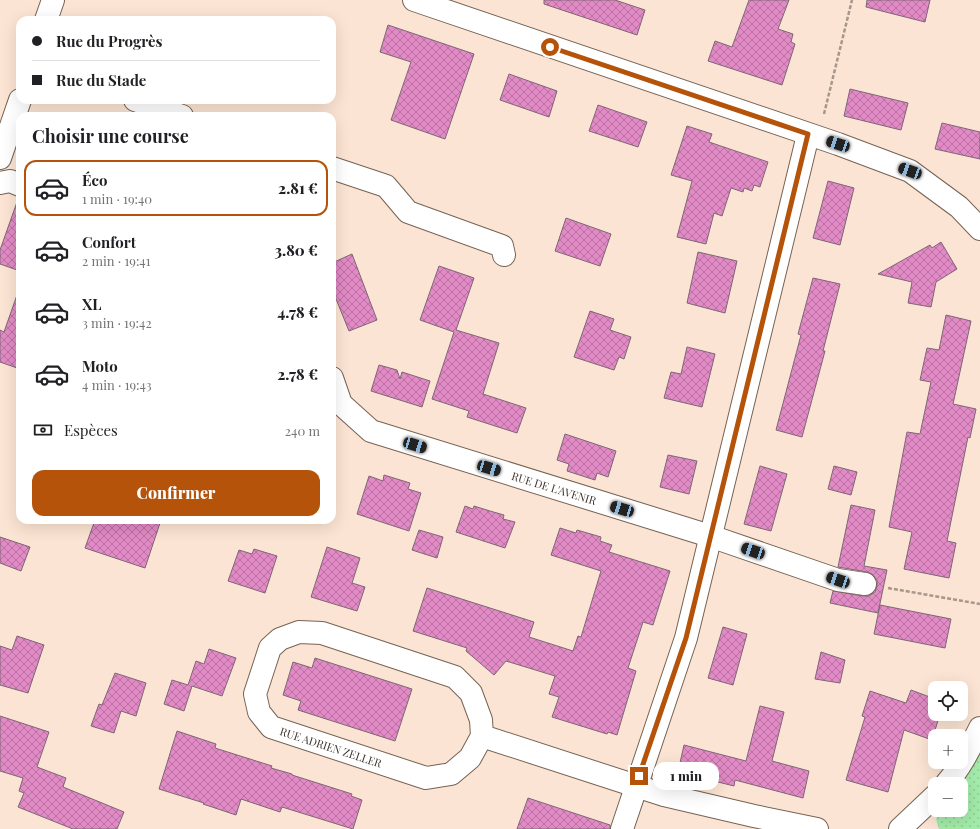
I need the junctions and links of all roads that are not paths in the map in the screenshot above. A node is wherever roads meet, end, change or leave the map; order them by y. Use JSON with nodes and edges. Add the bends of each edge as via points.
{"nodes":[{"id":1,"x":53,"y":0,"type":"edge"},
{"id":2,"x":414,"y":0,"type":"edge"},
{"id":3,"x":47,"y":16,"type":"edge"},
{"id":4,"x":19,"y":104,"type":"edge"},
{"id":5,"x":147,"y":104,"type":"edge"},
{"id":6,"x":170,"y":112,"type":"edge"},
{"id":7,"x":808,"y":134,"type":"junction"},
{"id":8,"x":0,"y":158,"type":"edge"},
{"id":9,"x":336,"y":169,"type":"edge"},
{"id":10,"x":0,"y":183,"type":"edge"},
{"id":11,"x":16,"y":183,"type":"edge"},
{"id":12,"x":980,"y":229,"type":"edge"},
{"id":13,"x":504,"y":255,"type":"dead end"},
{"id":14,"x":336,"y":390,"type":"edge"},
{"id":15,"x":710,"y":536,"type":"junction"},
{"id":16,"x":865,"y":584,"type":"road end"},
{"id":17,"x":980,"y":728,"type":"edge"},
{"id":18,"x":482,"y":736,"type":"junction"},
{"id":19,"x":952,"y":777,"type":"edge"},
{"id":20,"x":636,"y":787,"type":"junction"},
{"id":21,"x":928,"y":803,"type":"edge"},
{"id":22,"x":622,"y":829,"type":"edge"},
{"id":23,"x":817,"y":829,"type":"edge"},
{"id":24,"x":900,"y":829,"type":"edge"}],
"edges":[{"from":1,"to":3,"type":"street"},
{"from":2,"to":7,"type":"street"},
{"from":4,"to":8,"type":"street"},
{"from":5,"to":6,"type":"street"},
{"from":7,"to":12,"type":"street","via":[[910,171],[959,207]]},
{"from":7,"to":15,"type":"street"},
{"from":9,"to":13,"type":"street","via":[[386,186],[408,212],[502,246]]},
{"from":10,"to":11,"type":"street","via":[[10,181]]},
{"from":14,"to":15,"type":"street","name":"RUE DE L'AVENIR","via":[[341,404],[371,431]]},
{"from":15,"to":16,"type":"street","name":"RUE DE L'AVENIR","via":[[838,580]]},
{"from":15,"to":20,"type":"street","via":[[686,638]]},
{"from":17,"to":19,"type":"street","via":[[966,757]]},
{"from":18,"to":18,"type":"street","name":"RUE ADRIEN ZELLER","via":[[481,720],[471,693],[455,677],[322,633],[299,632],[280,639],[270,648],[255,694],[259,712],[270,727],[426,778],[451,774],[470,758]]},
{"from":18,"to":20,"type":"street"},
{"from":20,"to":22,"type":"street"},
{"from":20,"to":23,"type":"street"},
{"from":21,"to":24,"type":"street"}]}
